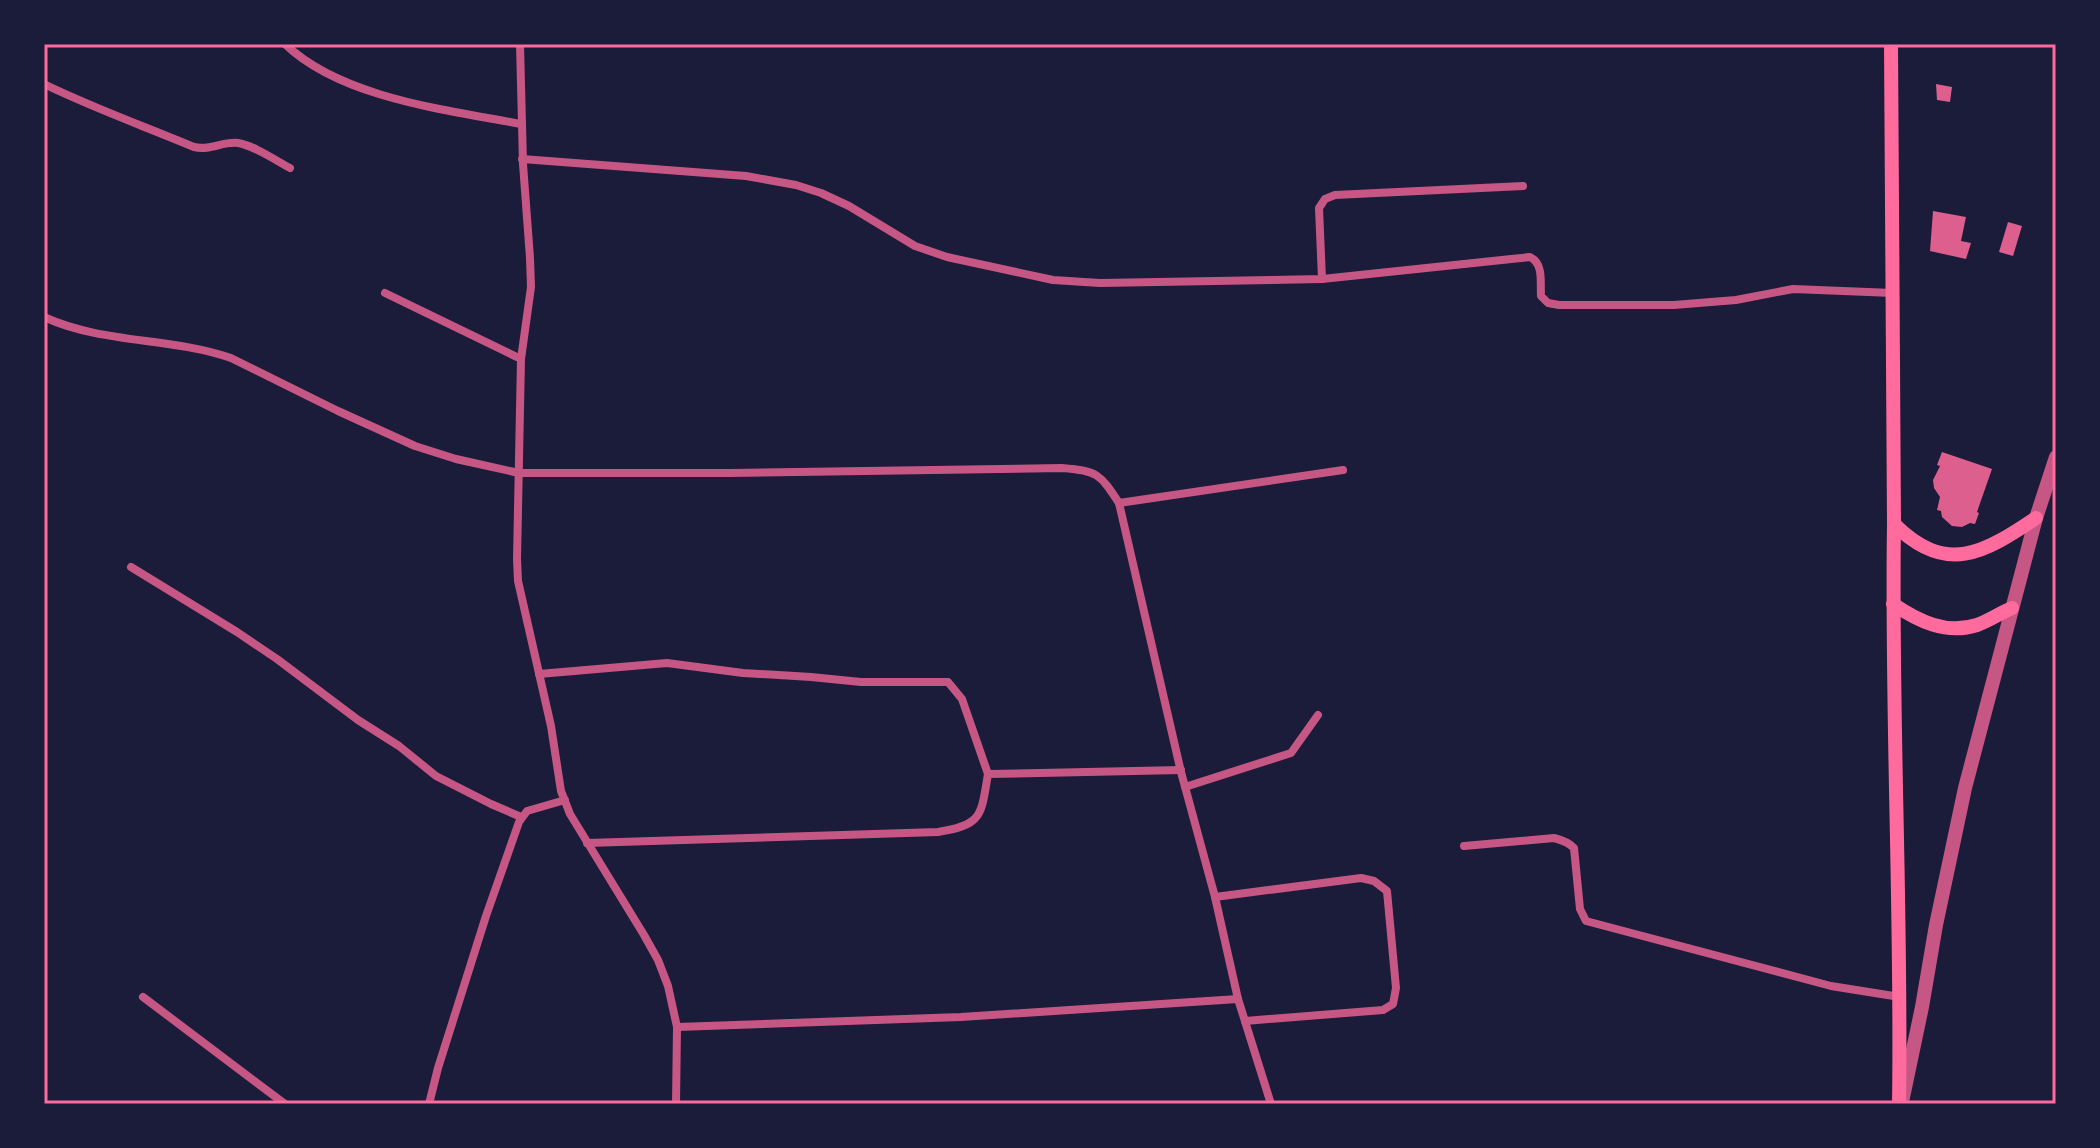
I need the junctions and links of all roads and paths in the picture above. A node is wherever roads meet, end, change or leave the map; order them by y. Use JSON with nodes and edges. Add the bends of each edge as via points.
{"nodes":[{"id":1,"x":285,"y":44,"type":"edge"},
{"id":2,"x":520,"y":44,"type":"edge"},
{"id":3,"x":1891,"y":44,"type":"edge"},
{"id":4,"x":44,"y":84,"type":"edge"},
{"id":5,"x":521,"y":124,"type":"junction"},
{"id":6,"x":522,"y":159,"type":"junction"},
{"id":7,"x":290,"y":168,"type":"dead end"},
{"id":8,"x":1523,"y":186,"type":"dead end"},
{"id":9,"x":1322,"y":279,"type":"junction"},
{"id":10,"x":385,"y":293,"type":"dead end"},
{"id":11,"x":1893,"y":293,"type":"junction"},
{"id":12,"x":44,"y":317,"type":"edge"},
{"id":13,"x":521,"y":359,"type":"junction"},
{"id":14,"x":2056,"y":457,"type":"edge"},
{"id":15,"x":1343,"y":470,"type":"dead end"},
{"id":16,"x":519,"y":473,"type":"junction"},
{"id":17,"x":1119,"y":503,"type":"junction"},
{"id":18,"x":2036,"y":518,"type":"junction"},
{"id":19,"x":1894,"y":524,"type":"junction"},
{"id":20,"x":131,"y":567,"type":"dead end"},
{"id":21,"x":1893,"y":604,"type":"junction"},
{"id":22,"x":2012,"y":608,"type":"junction"},
{"id":23,"x":539,"y":674,"type":"junction"},
{"id":24,"x":1318,"y":715,"type":"dead end"},
{"id":25,"x":1181,"y":770,"type":"junction"},
{"id":26,"x":988,"y":774,"type":"junction"},
{"id":27,"x":1185,"y":787,"type":"junction"},
{"id":28,"x":565,"y":800,"type":"junction"},
{"id":29,"x":521,"y":817,"type":"junction"},
{"id":30,"x":587,"y":843,"type":"junction"},
{"id":31,"x":1464,"y":846,"type":"dead end"},
{"id":32,"x":1215,"y":897,"type":"junction"},
{"id":33,"x":143,"y":997,"type":"dead end"},
{"id":34,"x":1900,"y":997,"type":"junction"},
{"id":35,"x":1238,"y":999,"type":"junction"},
{"id":36,"x":1245,"y":1021,"type":"junction"},
{"id":37,"x":677,"y":1027,"type":"junction"},
{"id":38,"x":285,"y":1104,"type":"edge"},
{"id":39,"x":429,"y":1104,"type":"edge"},
{"id":40,"x":676,"y":1104,"type":"edge"},
{"id":41,"x":1271,"y":1104,"type":"edge"},
{"id":42,"x":1900,"y":1104,"type":"edge"}],
"edges":[{"from":1,"to":5,"type":"street","via":[[336,77],[378,94]]},
{"from":2,"to":5,"type":"street"},
{"from":3,"to":11,"type":"main road"},
{"from":4,"to":7,"type":"street","via":[[194,147],[204,150],[234,142]]},
{"from":5,"to":6,"type":"street"},
{"from":6,"to":9,"type":"street","via":[[746,176],[796,185],[849,206],[915,246],[1053,280]]},
{"from":6,"to":13,"type":"street","via":[[531,287]]},
{"from":8,"to":9,"type":"street","via":[[1325,199],[1319,208]]},
{"from":9,"to":11,"type":"street","via":[[1530,257],[1540,266],[1541,296],[1559,305],[1674,305],[1793,289]]},
{"from":10,"to":13,"type":"street"},
{"from":11,"to":19,"type":"main road"},
{"from":12,"to":16,"type":"street","via":[[78,330],[215,352],[415,446]]},
{"from":13,"to":16,"type":"street"},
{"from":14,"to":18,"type":"street"},
{"from":15,"to":17,"type":"street"},
{"from":16,"to":17,"type":"street","via":[[1062,468],[1104,479]]},
{"from":16,"to":23,"type":"street","via":[[518,581]]},
{"from":17,"to":25,"type":"street"},
{"from":18,"to":19,"type":"main road","via":[[1991,547],[1957,555],[1924,548]]},
{"from":18,"to":22,"type":"street"},
{"from":19,"to":21,"type":"main road"},
{"from":20,"to":29,"type":"street","via":[[277,659],[436,776]]},
{"from":21,"to":22,"type":"main road","via":[[1921,622],[1947,628],[1977,625]]},
{"from":21,"to":34,"type":"main road"},
{"from":22,"to":42,"type":"street","via":[[1965,788]]},
{"from":23,"to":26,"type":"street","via":[[667,663],[861,682],[948,682],[962,699]]},
{"from":23,"to":28,"type":"street"},
{"from":24,"to":27,"type":"street","via":[[1291,753]]},
{"from":25,"to":26,"type":"street"},
{"from":25,"to":27,"type":"street"},
{"from":26,"to":30,"type":"street","via":[[982,810],[971,823],[938,832]]},
{"from":27,"to":32,"type":"street"},
{"from":28,"to":29,"type":"street"},
{"from":28,"to":30,"type":"street"},
{"from":29,"to":39,"type":"street"},
{"from":30,"to":37,"type":"street","via":[[658,960]]},
{"from":31,"to":34,"type":"street","via":[[1554,838],[1574,848],[1586,921],[1831,986]]},
{"from":32,"to":35,"type":"street"},
{"from":32,"to":36,"type":"street","via":[[1361,878],[1387,891],[1393,1004],[1383,1010]]},
{"from":33,"to":38,"type":"street"},
{"from":34,"to":42,"type":"main road"},
{"from":35,"to":36,"type":"street"},
{"from":35,"to":37,"type":"street","via":[[961,1017]]},
{"from":36,"to":41,"type":"street"},
{"from":37,"to":40,"type":"street"}]}
